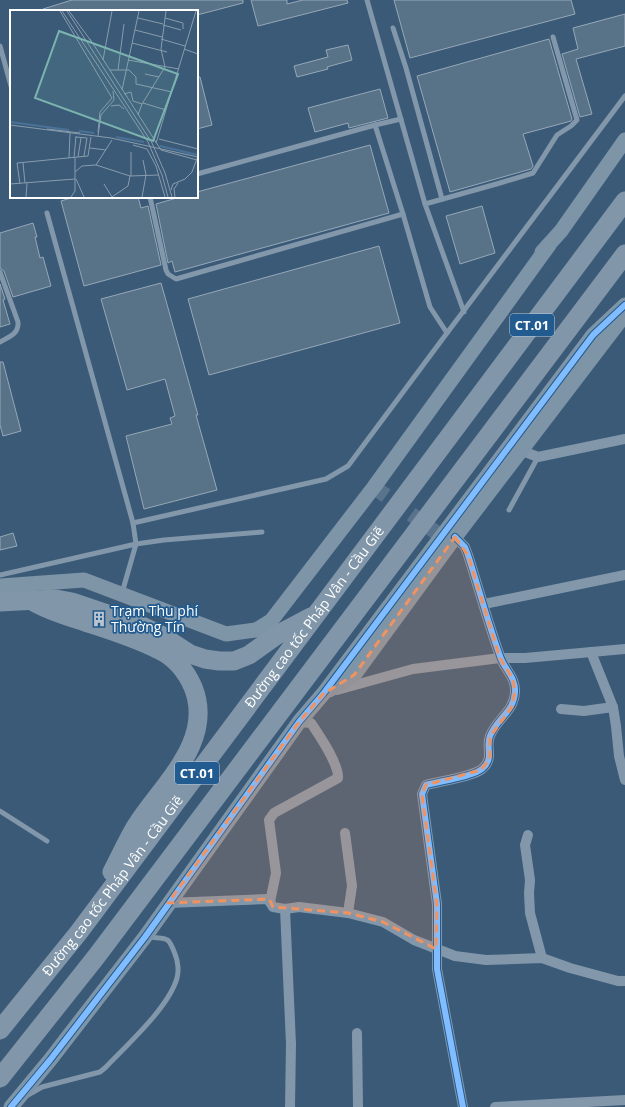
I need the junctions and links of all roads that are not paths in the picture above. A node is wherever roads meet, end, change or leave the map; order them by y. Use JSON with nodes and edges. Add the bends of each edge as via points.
{"nodes":[{"id":1,"x":367,"y":0,"type":"edge"},
{"id":2,"x":393,"y":28,"type":"dead end"},
{"id":3,"x":553,"y":37,"type":"dead end"},
{"id":4,"x":0,"y":46,"type":"edge"},
{"id":5,"x":10,"y":82,"type":"edge"},
{"id":6,"x":625,"y":96,"type":"edge"},
{"id":7,"x":401,"y":119,"type":"junction"},
{"id":8,"x":375,"y":125,"type":"junction"},
{"id":9,"x":625,"y":140,"type":"edge"},
{"id":10,"x":198,"y":174,"type":"edge"},
{"id":11,"x":150,"y":198,"type":"edge"},
{"id":12,"x":442,"y":199,"type":"junction"},
{"id":13,"x":625,"y":200,"type":"edge"},
{"id":14,"x":425,"y":204,"type":"junction"},
{"id":15,"x":47,"y":213,"type":"dead end"},
{"id":16,"x":403,"y":214,"type":"junction"},
{"id":17,"x":625,"y":254,"type":"edge"},
{"id":18,"x":0,"y":272,"type":"edge"},
{"id":19,"x":625,"y":305,"type":"edge"},
{"id":20,"x":464,"y":312,"type":"junction"},
{"id":21,"x":625,"y":314,"type":"edge"},
{"id":22,"x":446,"y":333,"type":"junction"},
{"id":23,"x":0,"y":342,"type":"edge"},
{"id":24,"x":625,"y":439,"type":"edge"},
{"id":25,"x":520,"y":450,"type":"junction"},
{"id":26,"x":538,"y":457,"type":"junction"},
{"id":27,"x":509,"y":510,"type":"dead end"},
{"id":28,"x":133,"y":523,"type":"junction"},
{"id":29,"x":262,"y":532,"type":"dead end"},
{"id":30,"x":456,"y":537,"type":"junction"},
{"id":31,"x":136,"y":544,"type":"junction"},
{"id":32,"x":0,"y":575,"type":"edge"},
{"id":33,"x":625,"y":575,"type":"edge"},
{"id":34,"x":0,"y":586,"type":"edge"},
{"id":35,"x":122,"y":594,"type":"junction"},
{"id":36,"x":32,"y":601,"type":"junction"},
{"id":37,"x":0,"y":602,"type":"edge"},
{"id":38,"x":484,"y":604,"type":"junction"},
{"id":39,"x":316,"y":615,"type":"junction"},
{"id":40,"x":625,"y":649,"type":"edge"},
{"id":41,"x":591,"y":652,"type":"junction"},
{"id":42,"x":500,"y":658,"type":"junction"},
{"id":43,"x":323,"y":694,"type":"junction"},
{"id":44,"x":613,"y":707,"type":"junction"},
{"id":45,"x":561,"y":710,"type":"dead end"},
{"id":46,"x":300,"y":722,"type":"junction"},
{"id":47,"x":625,"y":780,"type":"edge"},
{"id":48,"x":0,"y":810,"type":"edge"},
{"id":49,"x":345,"y":833,"type":"dead end"},
{"id":50,"x":528,"y":835,"type":"dead end"},
{"id":51,"x":47,"y":841,"type":"dead end"},
{"id":52,"x":270,"y":902,"type":"junction"},
{"id":53,"x":168,"y":903,"type":"junction"},
{"id":54,"x":285,"y":909,"type":"junction"},
{"id":55,"x":348,"y":913,"type":"junction"},
{"id":56,"x":79,"y":932,"type":"junction"},
{"id":57,"x":145,"y":937,"type":"junction"},
{"id":58,"x":436,"y":949,"type":"junction"},
{"id":59,"x":542,"y":958,"type":"junction"},
{"id":60,"x":625,"y":981,"type":"edge"},
{"id":61,"x":0,"y":1030,"type":"edge"},
{"id":62,"x":357,"y":1033,"type":"dead end"},
{"id":63,"x":0,"y":1078,"type":"edge"},
{"id":64,"x":625,"y":1100,"type":"edge"},
{"id":65,"x":13,"y":1104,"type":"edge"},
{"id":66,"x":290,"y":1107,"type":"edge"},
{"id":67,"x":358,"y":1107,"type":"edge"},
{"id":68,"x":463,"y":1107,"type":"edge"},
{"id":69,"x":495,"y":1107,"type":"edge"}],
"edges":[{"from":1,"to":7,"type":"lane"},
{"from":2,"to":12,"type":"lane"},
{"from":3,"to":12,"type":"lane","via":[[577,120],[557,135],[533,173]]},
{"from":4,"to":5,"type":"lane"},
{"from":6,"to":20,"type":"lane"},
{"from":7,"to":8,"type":"lane"},
{"from":7,"to":14,"type":"lane"},
{"from":8,"to":10,"type":"lane"},
{"from":8,"to":16,"type":"lane"},
{"from":9,"to":35,"type":"street","via":[[561,231],[508,286],[442,381],[290,582],[254,624],[226,634]]},
{"from":11,"to":16,"type":"lane","via":[[166,270],[176,279]]},
{"from":12,"to":14,"type":"lane"},
{"from":13,"to":39,"type":"highway","name":"Đường cao tốc Pháp Vân - Cầu Giẽ","number":"CT.01"},
{"from":14,"to":20,"type":"lane"},
{"from":15,"to":28,"type":"lane"},
{"from":16,"to":22,"type":"lane","via":[[430,307]]},
{"from":17,"to":63,"type":"highway","name":"Đường cao tốc Pháp Vân - Cầu Giẽ","number":"CT.01","via":[[96,957]]},
{"from":18,"to":23,"type":"lane","via":[[19,327],[14,334]]},
{"from":19,"to":43,"type":"street","via":[[593,335]]},
{"from":20,"to":22,"type":"lane"},
{"from":21,"to":25,"type":"street"},
{"from":22,"to":28,"type":"lane","via":[[348,466],[326,480]]},
{"from":24,"to":26,"type":"street"},
{"from":25,"to":26,"type":"street"},
{"from":25,"to":30,"type":"street"},
{"from":26,"to":27,"type":"lane"},
{"from":28,"to":31,"type":"lane"},
{"from":29,"to":31,"type":"lane"},
{"from":30,"to":38,"type":"street","via":[[465,547]]},
{"from":30,"to":43,"type":"street","via":[[354,675]]},
{"from":31,"to":32,"type":"lane"},
{"from":31,"to":35,"type":"lane"},
{"from":33,"to":38,"type":"street"},
{"from":34,"to":35,"type":"street","via":[[84,580]]},
{"from":36,"to":37,"type":"highway"},
{"from":36,"to":39,"type":"highway","via":[[56,599],[78,604],[140,625],[190,654],[219,662],[234,661],[249,655],[277,635]]},
{"from":36,"to":56,"type":"highway","via":[[43,608],[102,627],[160,650],[178,662],[189,677],[196,694],[199,716],[196,734],[172,779],[136,826]]},
{"from":38,"to":42,"type":"street"},
{"from":39,"to":56,"type":"highway","name":"Đường cao tốc Pháp Vân - Cầu Giẽ","number":"CT.01"},
{"from":40,"to":41,"type":"street"},
{"from":41,"to":42,"type":"street"},
{"from":41,"to":44,"type":"street"},
{"from":42,"to":43,"type":"street","via":[[413,668]]},
{"from":42,"to":58,"type":"street","via":[[513,679],[515,692],[512,707],[497,724],[490,737],[490,759],[481,770],[426,785],[422,794],[437,904]]},
{"from":43,"to":46,"type":"street"},
{"from":44,"to":45,"type":"street","via":[[584,711]]},
{"from":44,"to":47,"type":"street","via":[[619,756]]},
{"from":46,"to":52,"type":"street","via":[[311,723],[325,743],[338,778],[274,813],[269,820],[276,873]]},
{"from":46,"to":53,"type":"street"},
{"from":48,"to":51,"type":"lane"},
{"from":49,"to":55,"type":"street","via":[[352,886]]},
{"from":50,"to":59,"type":"street","via":[[525,845],[530,880],[530,913]]},
{"from":52,"to":53,"type":"street","via":[[268,899]]},
{"from":52,"to":54,"type":"street","via":[[273,907]]},
{"from":53,"to":57,"type":"street"},
{"from":54,"to":55,"type":"street","via":[[299,907]]},
{"from":54,"to":66,"type":"street","via":[[291,1044]]},
{"from":55,"to":58,"type":"street","via":[[383,922]]},
{"from":56,"to":61,"type":"highway","name":"Đường cao tốc Pháp Vân - Cầu Giẽ","number":"CT.01"},
{"from":57,"to":65,"type":"street"},
{"from":57,"to":65,"type":"lane","via":[[166,939],[171,942],[177,961],[178,977],[171,994],[156,1013],[100,1072],[42,1087]]},
{"from":58,"to":59,"type":"street","via":[[454,956],[486,960]]},
{"from":58,"to":68,"type":"street","via":[[437,969]]},
{"from":59,"to":60,"type":"street","via":[[570,968]]},
{"from":62,"to":67,"type":"street"},
{"from":64,"to":69,"type":"street"}]}
